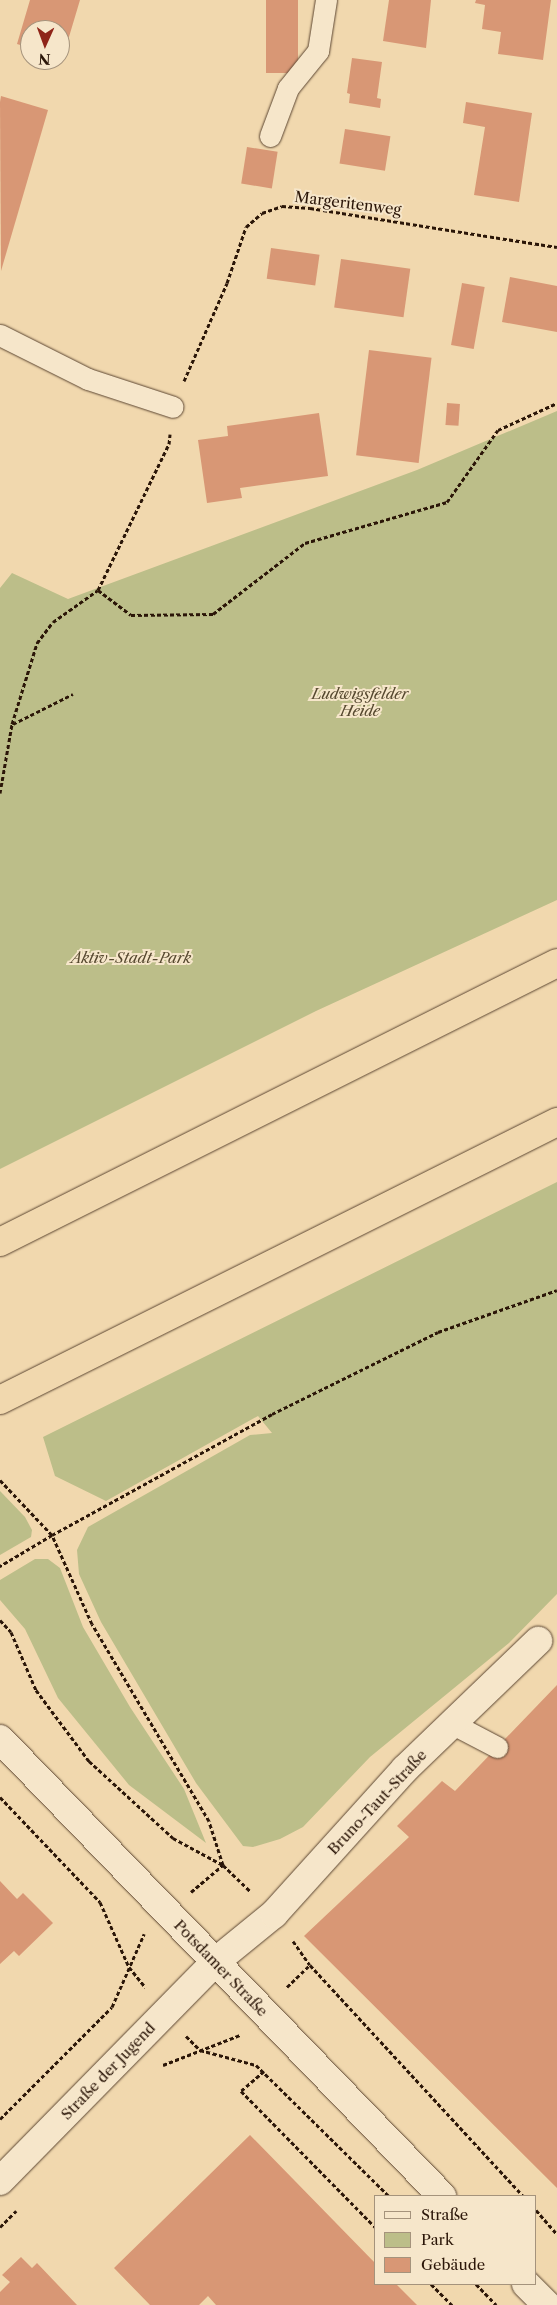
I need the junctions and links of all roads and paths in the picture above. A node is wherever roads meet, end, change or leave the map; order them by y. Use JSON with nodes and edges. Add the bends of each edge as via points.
{"nodes":[{"id":1,"x":326,"y":0,"type":"edge"},
{"id":2,"x":270,"y":136,"type":"dead end"},
{"id":3,"x":557,"y":247,"type":"edge"},
{"id":4,"x":0,"y":335,"type":"edge"},
{"id":5,"x":557,"y":403,"type":"edge"},
{"id":6,"x":172,"y":408,"type":"junction"},
{"id":7,"x":98,"y":590,"type":"junction"},
{"id":8,"x":73,"y":694,"type":"dead end"},
{"id":9,"x":12,"y":724,"type":"junction"},
{"id":10,"x":0,"y":793,"type":"edge"},
{"id":11,"x":557,"y":963,"type":"edge"},
{"id":12,"x":557,"y":1122,"type":"edge"},
{"id":13,"x":0,"y":1242,"type":"edge"},
{"id":14,"x":557,"y":1290,"type":"edge"},
{"id":15,"x":0,"y":1400,"type":"edge"},
{"id":16,"x":0,"y":1480,"type":"edge"},
{"id":17,"x":52,"y":1535,"type":"junction"},
{"id":18,"x":0,"y":1566,"type":"edge"},
{"id":19,"x":538,"y":1641,"type":"dead end"},
{"id":20,"x":451,"y":1723,"type":"junction"},
{"id":21,"x":0,"y":1740,"type":"edge"},
{"id":22,"x":496,"y":1748,"type":"dead end"},
{"id":23,"x":223,"y":1865,"type":"dead end"},
{"id":24,"x":215,"y":1962,"type":"junction"},
{"id":25,"x":129,"y":1967,"type":"dead end"},
{"id":26,"x":264,"y":2071,"type":"dead end"},
{"id":27,"x":0,"y":2119,"type":"edge"},
{"id":28,"x":0,"y":2181,"type":"edge"},
{"id":29,"x":441,"y":2195,"type":"edge"},
{"id":30,"x":537,"y":2211,"type":"edge"},
{"id":31,"x":374,"y":2226,"type":"edge"},
{"id":32,"x":557,"y":2234,"type":"edge"},
{"id":33,"x":432,"y":2285,"type":"edge"},
{"id":34,"x":477,"y":2285,"type":"edge"},
{"id":35,"x":527,"y":2285,"type":"edge"},
{"id":36,"x":452,"y":2305,"type":"edge"},
{"id":37,"x":496,"y":2305,"type":"edge"},
{"id":38,"x":547,"y":2305,"type":"edge"}],
"edges":[{"from":1,"to":2,"type":"lane","via":[[318,51],[288,88]]},
{"from":3,"to":6,"type":"path","name":"Margeritenweg","via":[[310,208],[282,206],[262,213],[246,227],[227,283]]},
{"from":4,"to":6,"type":"lane","via":[[88,379]]},
{"from":5,"to":7,"type":"path","via":[[498,430],[447,502],[305,542],[213,614],[131,615]]},
{"from":6,"to":7,"type":"path","name":"Margeritenweg","via":[[169,444]]},
{"from":7,"to":9,"type":"path","via":[[53,622],[37,643]]},
{"from":8,"to":9,"type":"path"},
{"from":9,"to":10,"type":"path"},
{"from":11,"to":13,"type":"highway"},
{"from":12,"to":15,"type":"highway"},
{"from":14,"to":17,"type":"path","via":[[438,1332],[272,1414]]},
{"from":16,"to":17,"type":"path"},
{"from":17,"to":18,"type":"path"},
{"from":17,"to":23,"type":"path","via":[[92,1624],[209,1821]]},
{"from":19,"to":20,"type":"street","name":"Bruno-Taut-Straße"},
{"from":20,"to":22,"type":"lane"},
{"from":20,"to":24,"type":"street","name":"Bruno-Taut-Straße","via":[[274,1914]]},
{"from":21,"to":24,"type":"street","name":"Potsdamer Straße"},
{"from":24,"to":28,"type":"street","name":"Straße der Jugend"},
{"from":24,"to":29,"type":"street","name":"Potsdamer Straße"},
{"from":25,"to":27,"type":"path","via":[[112,2007]]},
{"from":26,"to":31,"type":"path","via":[[241,2092]]},
{"from":30,"to":32,"type":"path"},
{"from":33,"to":36,"type":"path"},
{"from":34,"to":37,"type":"path"},
{"from":35,"to":38,"type":"street"}]}
